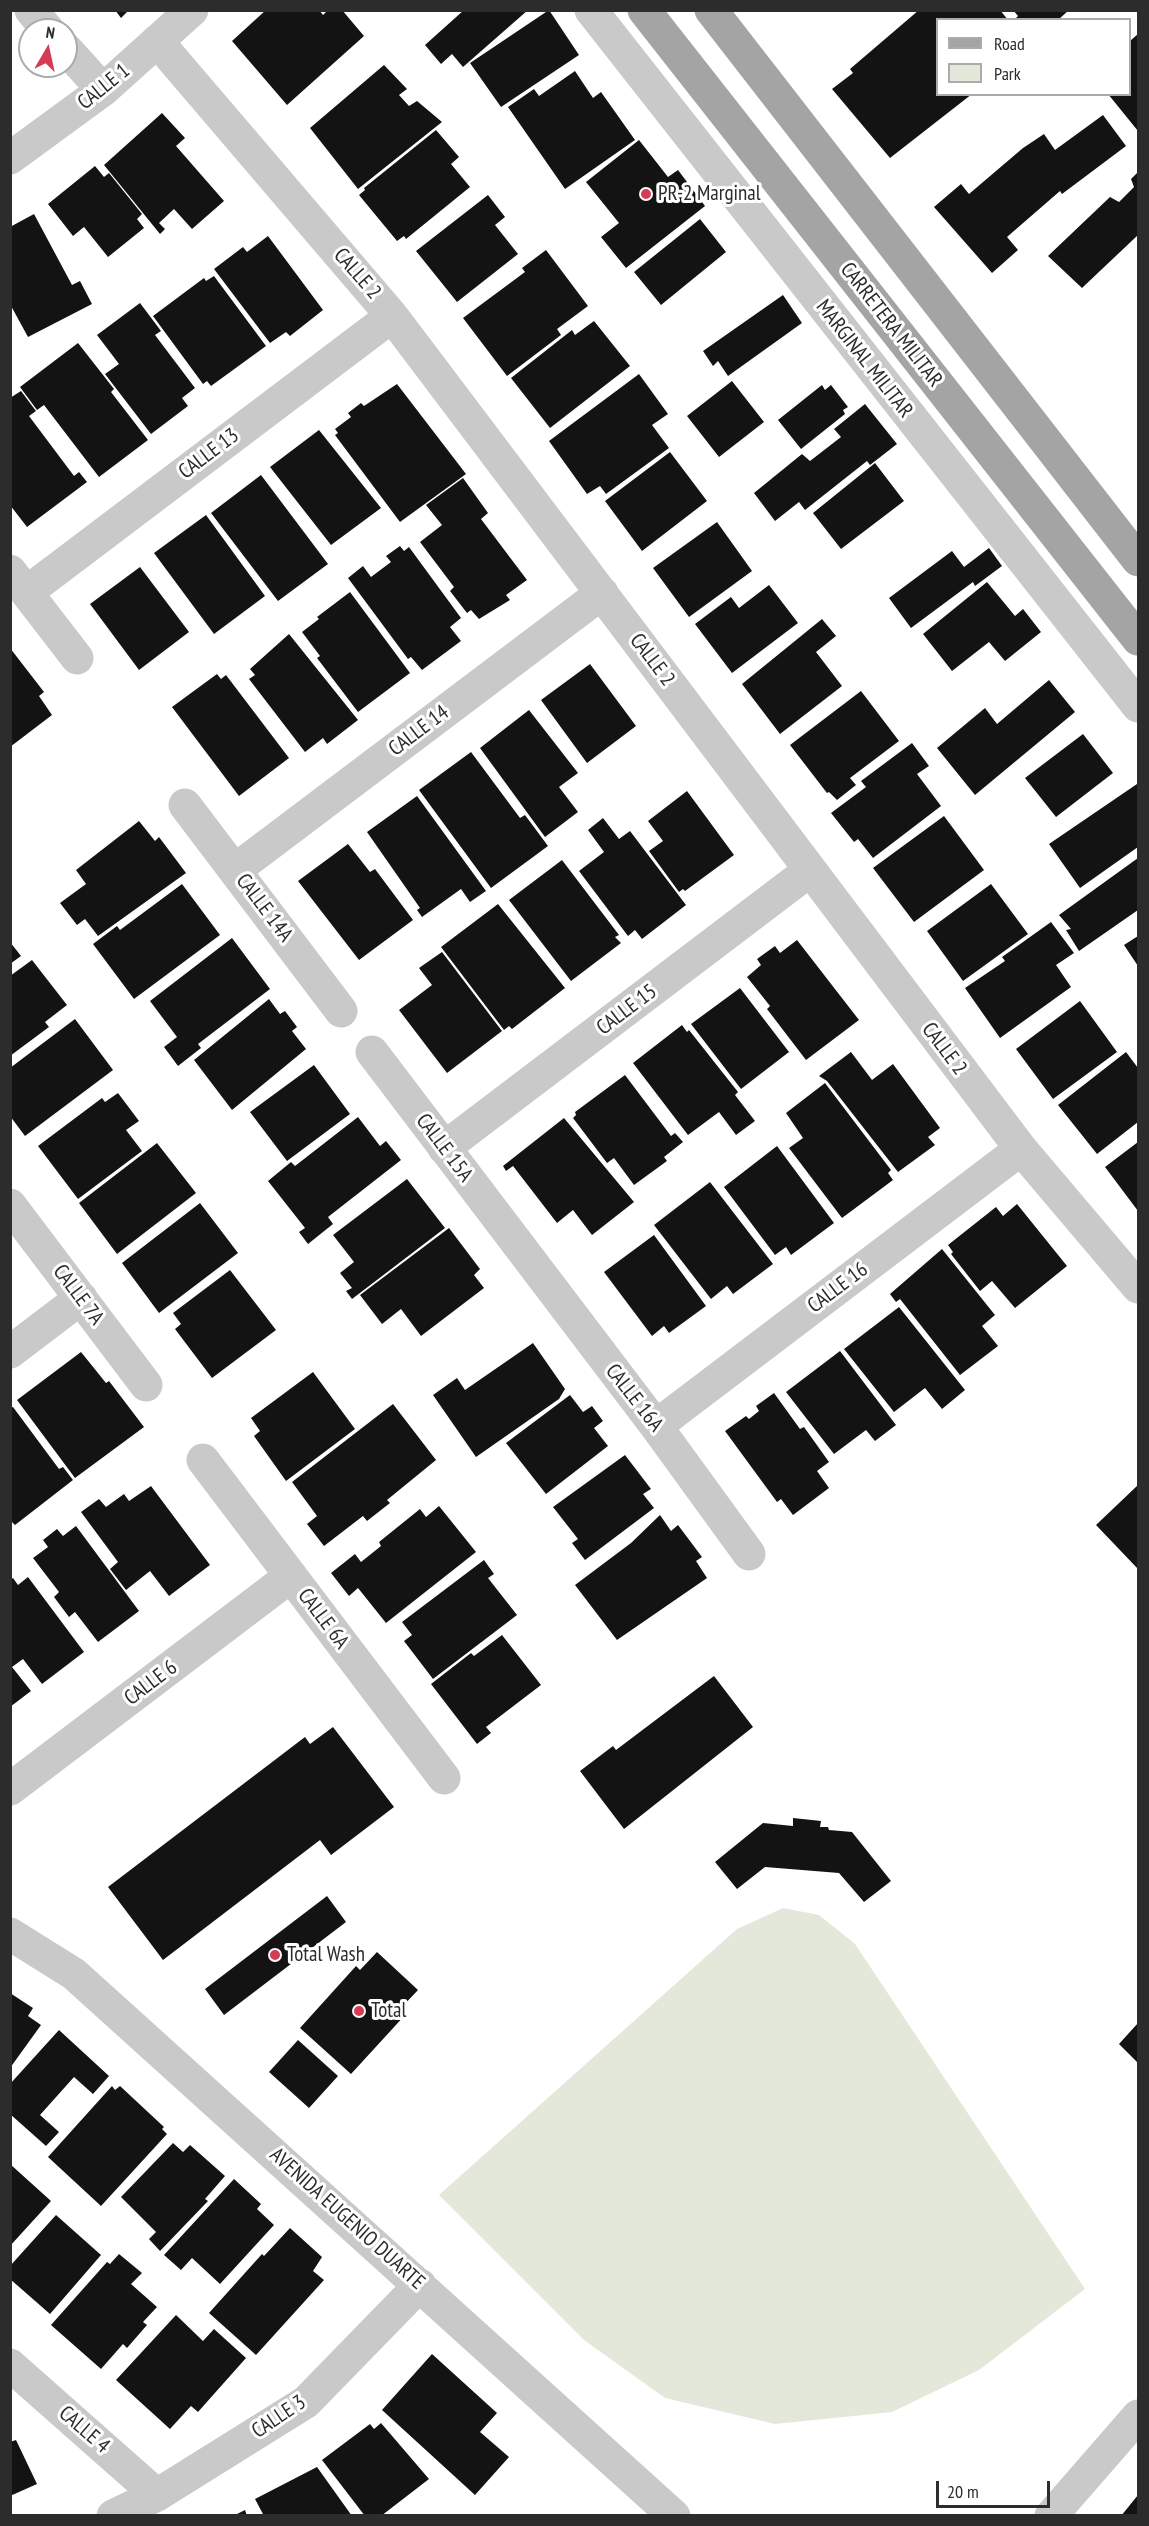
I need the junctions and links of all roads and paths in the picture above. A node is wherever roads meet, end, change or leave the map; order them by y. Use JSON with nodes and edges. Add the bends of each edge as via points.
{"nodes":[{"id":1,"x":192,"y":10,"type":"edge"},
{"id":2,"x":591,"y":10,"type":"edge"},
{"id":3,"x":644,"y":10,"type":"edge"},
{"id":4,"x":711,"y":10,"type":"edge"},
{"id":5,"x":157,"y":41,"type":"junction"},
{"id":6,"x":78,"y":62,"type":"edge"},
{"id":7,"x":103,"y":90,"type":"junction"},
{"id":8,"x":10,"y":158,"type":"edge"},
{"id":9,"x":392,"y":316,"type":"junction"},
{"id":10,"x":1138,"y":560,"type":"edge"},
{"id":11,"x":19,"y":582,"type":"edge"},
{"id":12,"x":602,"y":593,"type":"junction"},
{"id":13,"x":1138,"y":639,"type":"edge"},
{"id":14,"x":77,"y":658,"type":"dead end"},
{"id":15,"x":1138,"y":706,"type":"edge"},
{"id":16,"x":185,"y":805,"type":"dead end"},
{"id":17,"x":236,"y":870,"type":"junction"},
{"id":18,"x":809,"y":871,"type":"junction"},
{"id":19,"x":341,"y":1011,"type":"dead end"},
{"id":20,"x":372,"y":1052,"type":"dead end"},
{"id":21,"x":444,"y":1148,"type":"junction"},
{"id":22,"x":1021,"y":1149,"type":"junction"},
{"id":23,"x":10,"y":1205,"type":"edge"},
{"id":24,"x":516,"y":1245,"type":"joint"},
{"id":25,"x":1138,"y":1287,"type":"edge"},
{"id":26,"x":81,"y":1298,"type":"junction"},
{"id":27,"x":10,"y":1352,"type":"edge"},
{"id":28,"x":146,"y":1385,"type":"dead end"},
{"id":29,"x":656,"y":1426,"type":"junction"},
{"id":30,"x":203,"y":1460,"type":"dead end"},
{"id":31,"x":749,"y":1554,"type":"dead end"},
{"id":32,"x":291,"y":1576,"type":"junction"},
{"id":33,"x":444,"y":1778,"type":"dead end"},
{"id":34,"x":10,"y":1789,"type":"edge"},
{"id":35,"x":10,"y":1934,"type":"edge"},
{"id":36,"x":420,"y":2285,"type":"junction"},
{"id":37,"x":10,"y":2366,"type":"edge"},
{"id":38,"x":1138,"y":2416,"type":"edge"},
{"id":39,"x":157,"y":2495,"type":"junction"},
{"id":40,"x":113,"y":2516,"type":"edge"},
{"id":41,"x":674,"y":2516,"type":"edge"},
{"id":42,"x":1051,"y":2516,"type":"edge"}],
"edges":[{"from":1,"to":5,"type":"street","name":"CALLE 1"},
{"from":2,"to":15,"type":"street","name":"MARGINAL MILITAR"},
{"from":3,"to":13,"type":"main road","name":"CARRETERA MILITAR"},
{"from":4,"to":10,"type":"main road"},
{"from":5,"to":7,"type":"street","name":"CALLE 1"},
{"from":5,"to":9,"type":"street","name":"CALLE 2"},
{"from":6,"to":7,"type":"street"},
{"from":7,"to":8,"type":"street","name":"CALLE 1"},
{"from":9,"to":11,"type":"street","name":"CALLE 13"},
{"from":9,"to":12,"type":"street","name":"CALLE 2"},
{"from":11,"to":14,"type":"street"},
{"from":12,"to":17,"type":"street","name":"CALLE 14"},
{"from":12,"to":18,"type":"street","name":"CALLE 2"},
{"from":16,"to":17,"type":"street","name":"CALLE 14A"},
{"from":17,"to":19,"type":"street","name":"CALLE 14A"},
{"from":18,"to":21,"type":"street","name":"CALLE 15"},
{"from":18,"to":22,"type":"street","name":"CALLE 2"},
{"from":20,"to":21,"type":"street","name":"CALLE 15A"},
{"from":21,"to":24,"type":"street","name":"CALLE 15A"},
{"from":22,"to":25,"type":"street","name":"CALLE 2"},
{"from":22,"to":29,"type":"street","name":"CALLE 16"},
{"from":23,"to":26,"type":"street","name":"CALLE 7A"},
{"from":24,"to":29,"type":"street","name":"CALLE 16A"},
{"from":26,"to":27,"type":"street"},
{"from":26,"to":28,"type":"street","name":"CALLE 7A"},
{"from":29,"to":31,"type":"street","name":"CALLE 16A"},
{"from":30,"to":32,"type":"street","name":"CALLE 6A"},
{"from":32,"to":33,"type":"street","name":"CALLE 6A"},
{"from":32,"to":34,"type":"street","name":"CALLE 6"},
{"from":35,"to":36,"type":"street","name":"AVENIDA EUGENIO DUARTE","via":[[74,1974]]},
{"from":36,"to":39,"type":"street","name":"CALLE 3","via":[[306,2402]]},
{"from":36,"to":41,"type":"street","name":"AVENIDA EUGENIO DUARTE"},
{"from":37,"to":39,"type":"street","name":"CALLE 4"},
{"from":38,"to":42,"type":"street"},
{"from":39,"to":40,"type":"street","name":"CALLE 3"}]}
